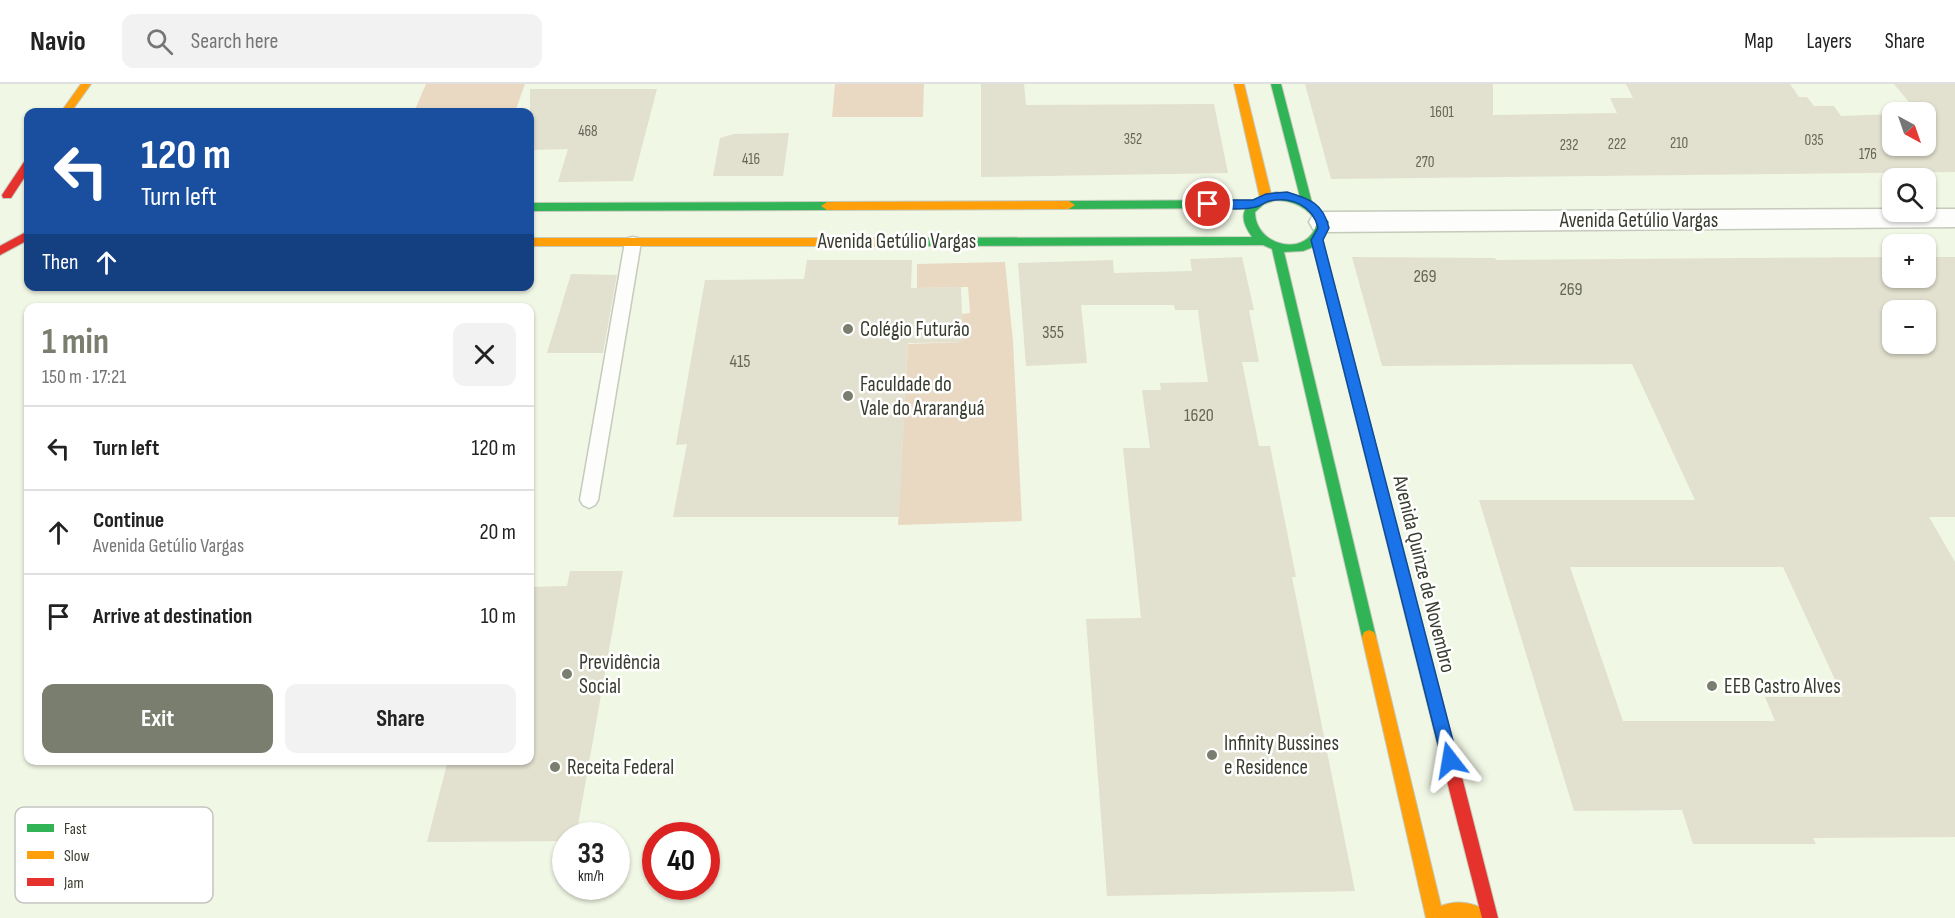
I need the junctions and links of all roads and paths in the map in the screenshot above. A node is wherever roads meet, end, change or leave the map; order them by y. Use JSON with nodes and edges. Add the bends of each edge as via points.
{"nodes":[{"id":1,"x":86,"y":84,"type":"edge"},
{"id":2,"x":1239,"y":84,"type":"edge"},
{"id":3,"x":1276,"y":84,"type":"edge"},
{"id":4,"x":69,"y":108,"type":"edge"},
{"id":5,"x":24,"y":170,"type":"edge"},
{"id":6,"x":4,"y":196,"type":"edge"},
{"id":7,"x":24,"y":196,"type":"edge"},
{"id":8,"x":1260,"y":201,"type":"junction"},
{"id":9,"x":534,"y":207,"type":"edge"},
{"id":10,"x":1955,"y":218,"type":"edge"},
{"id":11,"x":1316,"y":222,"type":"junction"},
{"id":12,"x":24,"y":240,"type":"edge"},
{"id":13,"x":534,"y":242,"type":"edge"},
{"id":14,"x":633,"y":242,"type":"junction"},
{"id":15,"x":1271,"y":244,"type":"junction"},
{"id":16,"x":0,"y":251,"type":"edge"},
{"id":17,"x":589,"y":500,"type":"dead end"},
{"id":18,"x":1435,"y":918,"type":"edge"},
{"id":19,"x":1484,"y":918,"type":"edge"},
{"id":20,"x":1491,"y":918,"type":"edge"}],
"edges":[{"from":1,"to":4,"type":"main road"},
{"from":2,"to":8,"type":"main road"},
{"from":3,"to":11,"type":"main road","name":"Avenida Quinze de Novembro"},
{"from":5,"to":6,"type":"main road"},
{"from":6,"to":7,"type":"main road"},
{"from":8,"to":9,"type":"main road","name":"Avenida Getúlio Vargas"},
{"from":8,"to":11,"type":"main road","via":[[1287,196]]},
{"from":8,"to":15,"type":"main road","via":[[1249,211],[1250,227]]},
{"from":10,"to":11,"type":"street","name":"Avenida Getúlio Vargas"},
{"from":11,"to":15,"type":"main road","via":[[1299,248]]},
{"from":11,"to":20,"type":"main road","name":"Avenida Quinze de Novembro"},
{"from":12,"to":16,"type":"main road"},
{"from":13,"to":14,"type":"main road","name":"Avenida Getúlio Vargas"},
{"from":14,"to":15,"type":"main road","name":"Avenida Getúlio Vargas"},
{"from":14,"to":17,"type":"lane"},
{"from":15,"to":18,"type":"main road"},
{"from":18,"to":19,"type":"main road","via":[[1455,909]]}]}
